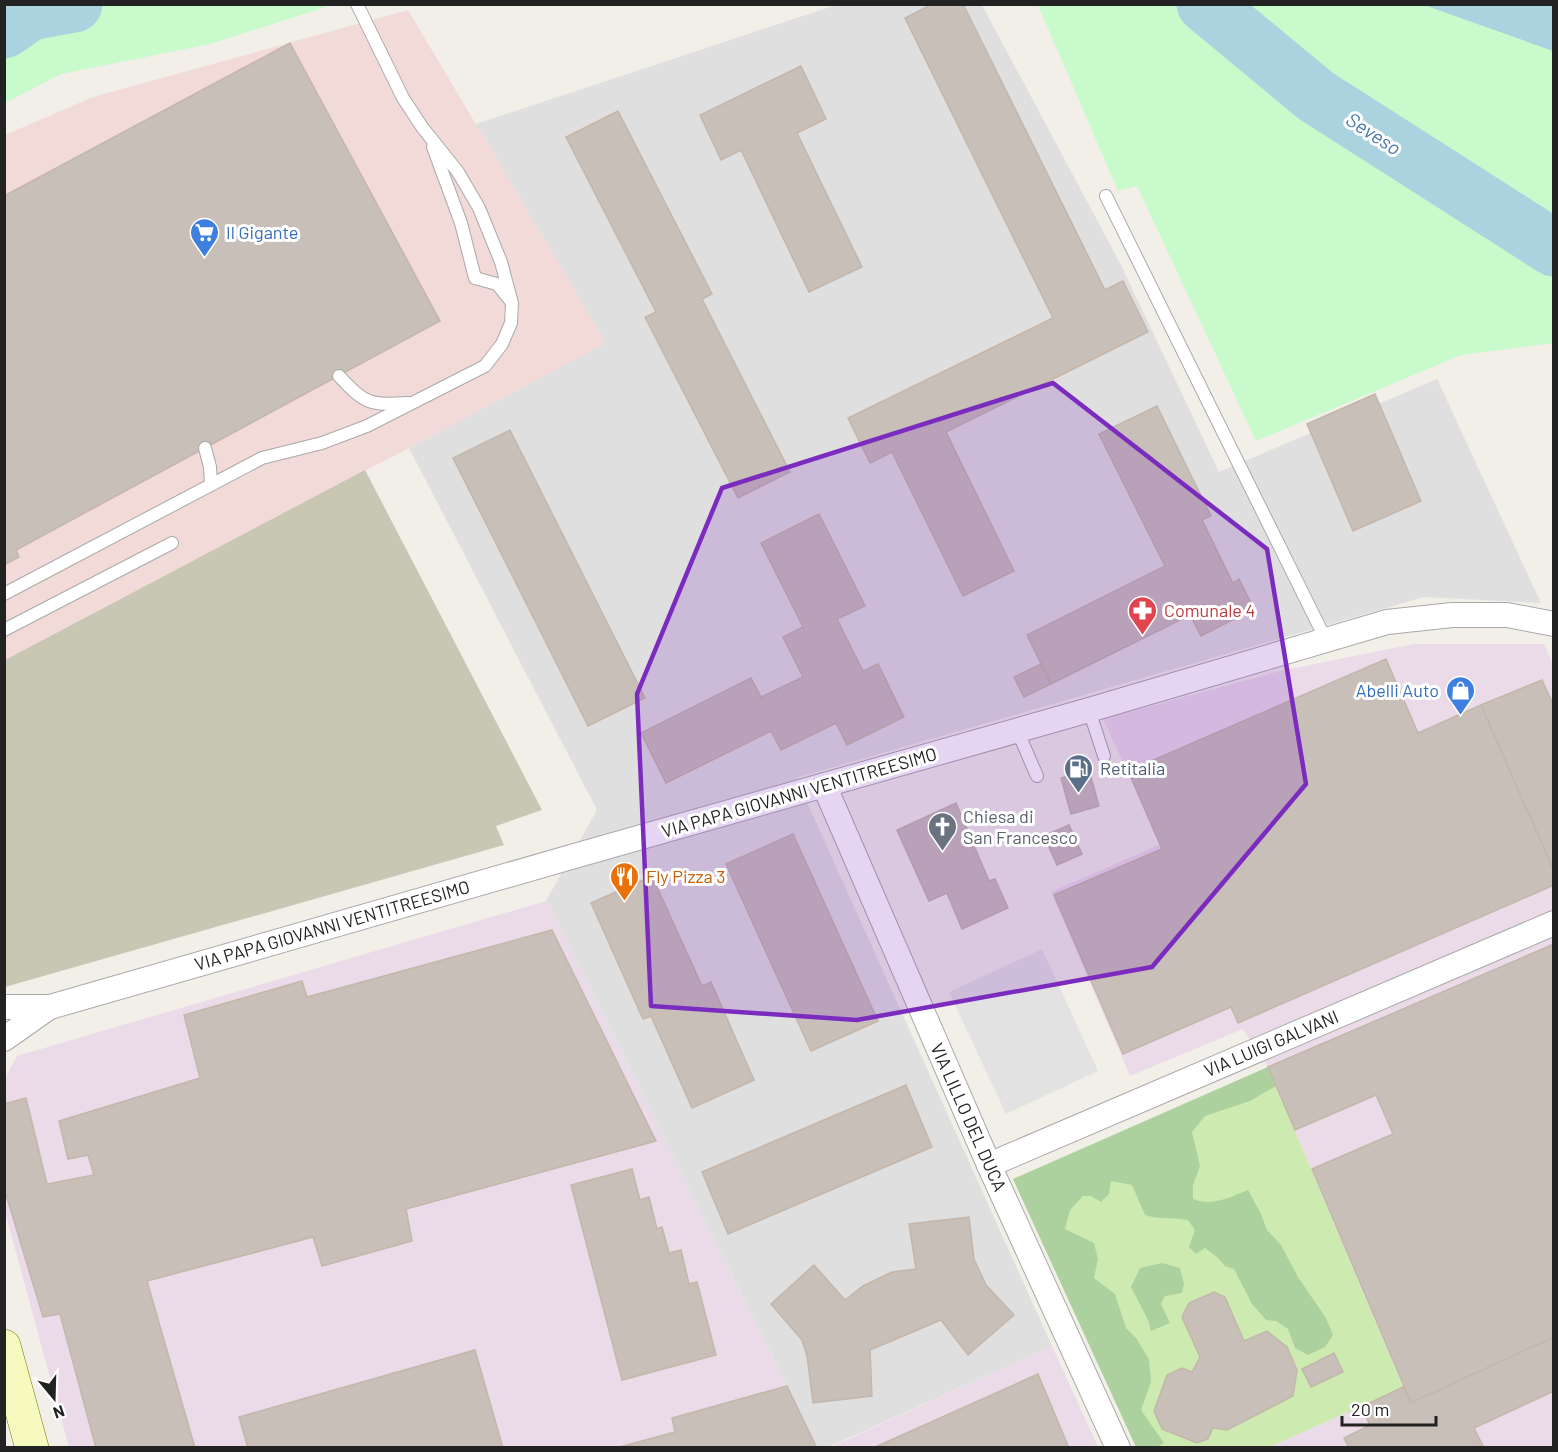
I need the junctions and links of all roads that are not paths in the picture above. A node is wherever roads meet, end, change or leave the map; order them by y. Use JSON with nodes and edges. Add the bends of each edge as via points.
{"nodes":[{"id":1,"x":357,"y":4,"type":"edge"},
{"id":2,"x":429,"y":136,"type":"junction"},
{"id":3,"x":1106,"y":196,"type":"dead end"},
{"id":4,"x":512,"y":303,"type":"junction"},
{"id":5,"x":339,"y":376,"type":"dead end"},
{"id":6,"x":413,"y":403,"type":"junction"},
{"id":7,"x":205,"y":448,"type":"dead end"},
{"id":8,"x":210,"y":484,"type":"junction"},
{"id":9,"x":172,"y":543,"type":"dead end"},
{"id":10,"x":4,"y":594,"type":"edge"},
{"id":11,"x":1553,"y":626,"type":"edge"},
{"id":12,"x":4,"y":630,"type":"edge"},
{"id":13,"x":1326,"y":640,"type":"junction"},
{"id":14,"x":1089,"y":710,"type":"junction"},
{"id":15,"x":1017,"y":730,"type":"junction"},
{"id":16,"x":1104,"y":756,"type":"dead end"},
{"id":17,"x":1037,"y":776,"type":"dead end"},
{"id":18,"x":824,"y":785,"type":"junction"},
{"id":19,"x":1554,"y":922,"type":"edge"},
{"id":20,"x":4,"y":1006,"type":"edge"},
{"id":21,"x":50,"y":1006,"type":"junction"},
{"id":22,"x":4,"y":1039,"type":"edge"},
{"id":23,"x":989,"y":1165,"type":"junction"},
{"id":24,"x":4,"y":1346,"type":"edge"},
{"id":25,"x":32,"y":1448,"type":"edge"},
{"id":26,"x":1118,"y":1448,"type":"edge"}],
"edges":[{"from":1,"to":2,"type":"lane","via":[[403,98]]},
{"from":2,"to":4,"type":"lane","via":[[458,172],[479,208],[501,261]]},
{"from":2,"to":4,"type":"lane","via":[[461,223],[475,278],[497,284]]},
{"from":3,"to":13,"type":"lane"},
{"from":4,"to":6,"type":"lane","via":[[511,324],[485,366]]},
{"from":5,"to":6,"type":"lane","via":[[357,395],[378,404]]},
{"from":6,"to":8,"type":"lane","via":[[368,426],[262,458]]},
{"from":7,"to":8,"type":"lane"},
{"from":8,"to":10,"type":"lane"},
{"from":9,"to":12,"type":"lane"},
{"from":11,"to":13,"type":"street","name":"VIA PAPA GIOVANNI VENTITREESIMO","via":[[1507,615],[1452,615],[1387,622]]},
{"from":13,"to":14,"type":"street","name":"VIA PAPA GIOVANNI VENTITREESIMO"},
{"from":14,"to":15,"type":"street","name":"VIA PAPA GIOVANNI VENTITREESIMO"},
{"from":14,"to":16,"type":"lane"},
{"from":15,"to":17,"type":"lane"},
{"from":15,"to":18,"type":"street","name":"VIA PAPA GIOVANNI VENTITREESIMO"},
{"from":18,"to":21,"type":"street","name":"VIA PAPA GIOVANNI VENTITREESIMO"},
{"from":18,"to":23,"type":"street","name":"VIA LILLO DEL DUCA"},
{"from":19,"to":23,"type":"street","name":"VIA LUIGI GALVANI"},
{"from":20,"to":21,"type":"street","name":"VIA PAPA GIOVANNI VENTITREESIMO"},
{"from":21,"to":22,"type":"street","name":"VIA PAPA GIOVANNI VENTITREESIMO"},
{"from":23,"to":26,"type":"street","name":"VIA LILLO DEL DUCA"},
{"from":24,"to":25,"type":"main road"}]}
